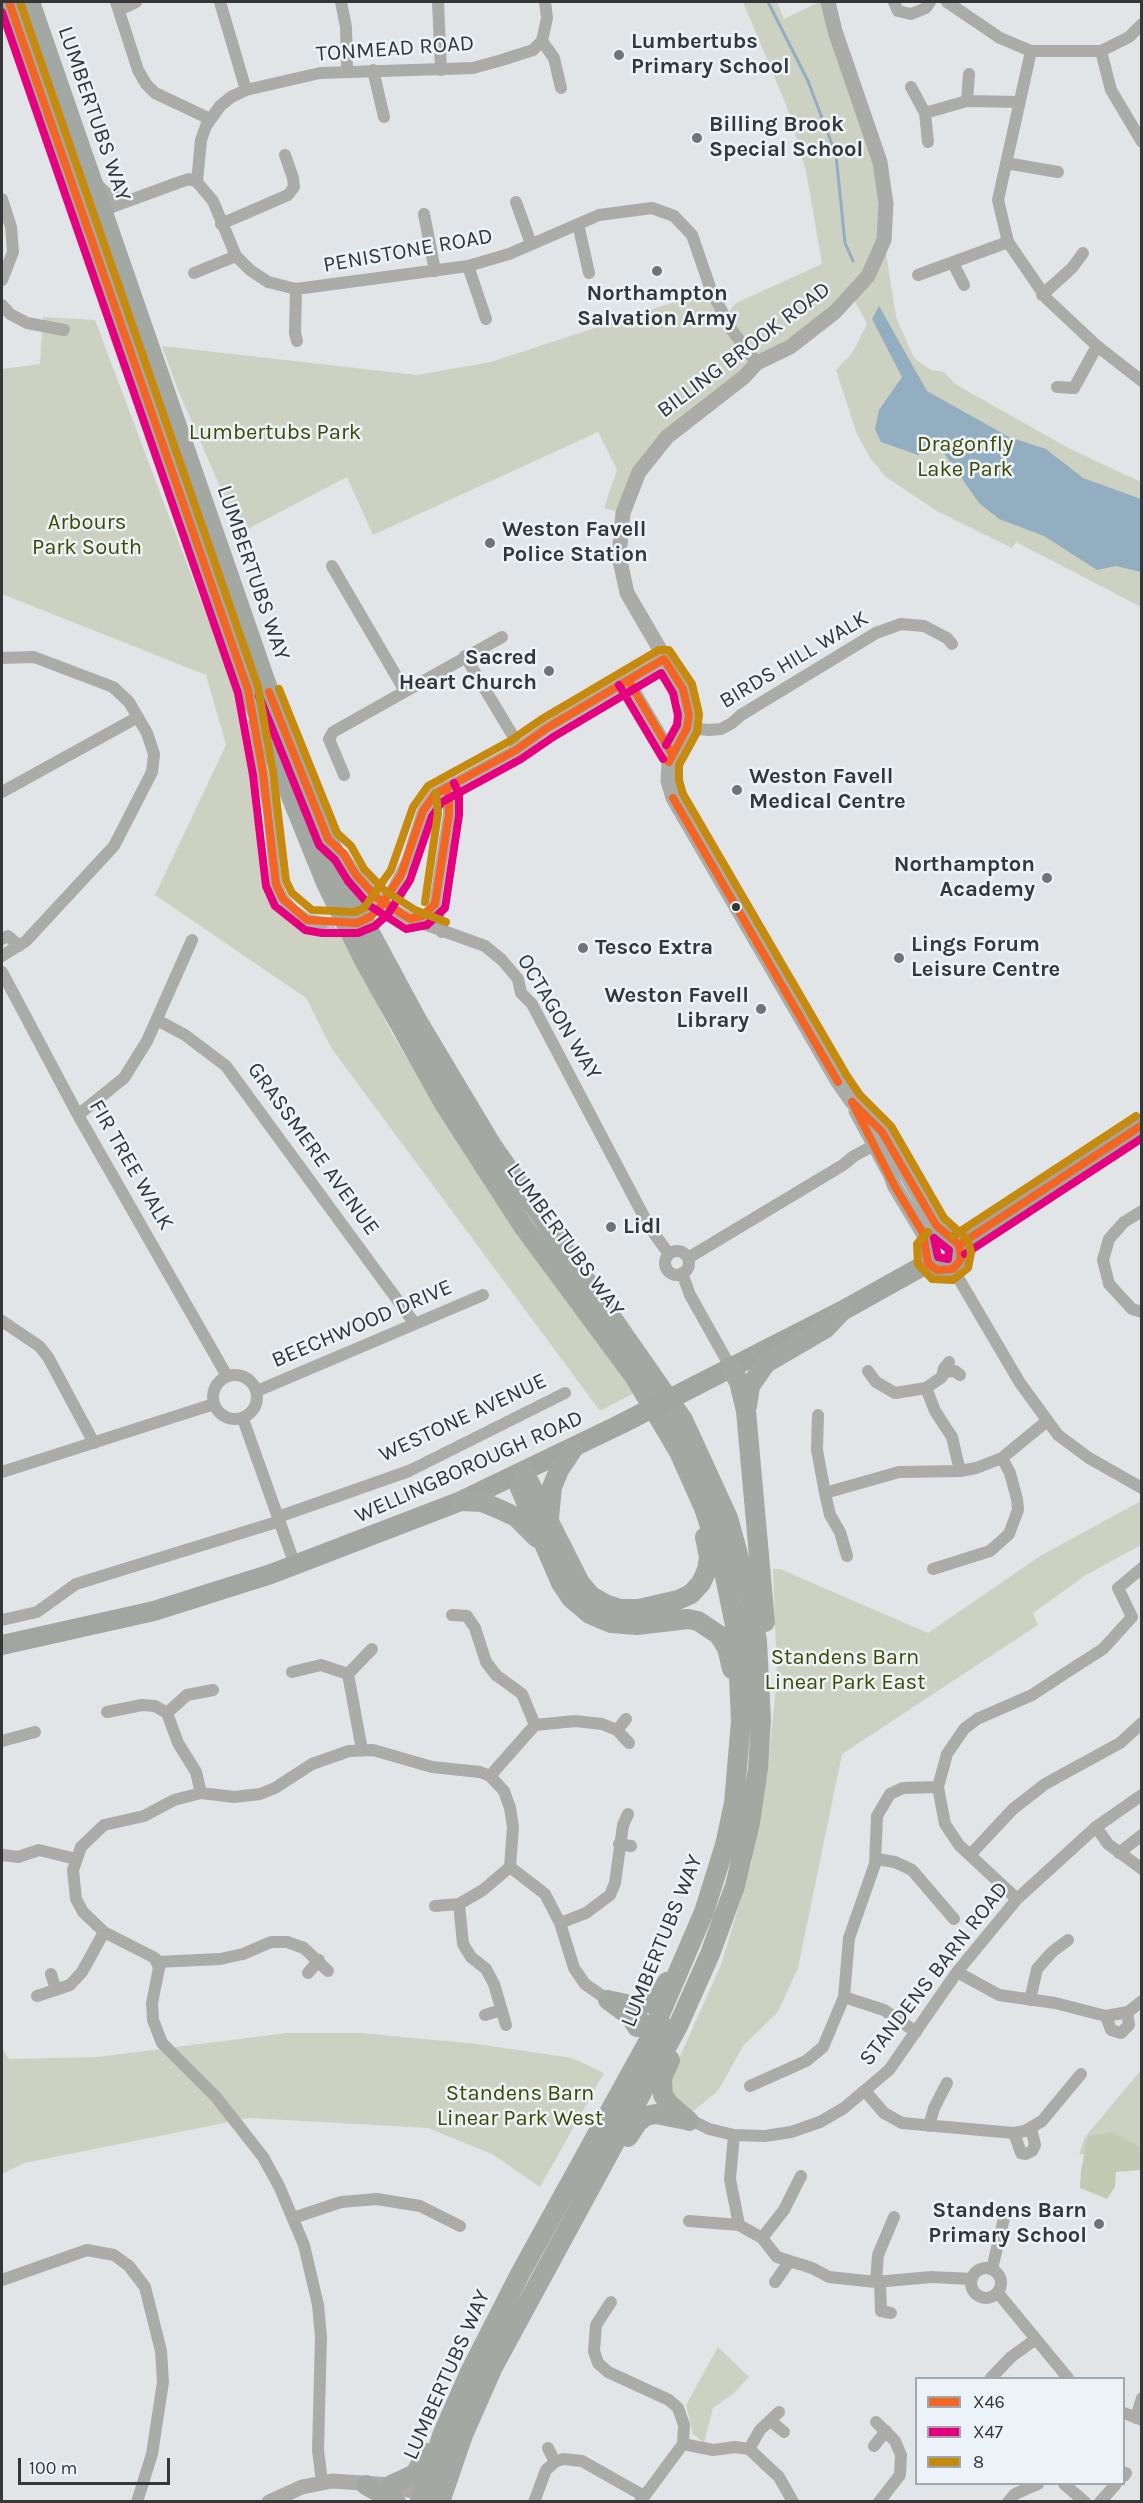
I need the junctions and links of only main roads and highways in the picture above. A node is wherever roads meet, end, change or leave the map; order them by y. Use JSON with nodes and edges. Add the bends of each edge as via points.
{"nodes":[{"id":1,"x":9,"y":2,"type":"edge"},
{"id":2,"x":30,"y":2,"type":"edge"},
{"id":3,"x":1142,"y":1125,"type":"edge"},
{"id":4,"x":955,"y":1241,"type":"junction"},
{"id":5,"x":928,"y":1255,"type":"junction"},
{"id":6,"x":842,"y":1311,"type":"junction"},
{"id":7,"x":731,"y":1368,"type":"junction"},
{"id":8,"x":746,"y":1411,"type":"junction"},
{"id":9,"x":573,"y":1449,"type":"junction"},
{"id":10,"x":679,"y":1452,"type":"junction"},
{"id":11,"x":520,"y":1474,"type":"junction"},
{"id":12,"x":461,"y":1501,"type":"junction"},
{"id":13,"x":549,"y":1519,"type":"junction"},
{"id":14,"x":544,"y":1547,"type":"junction"},
{"id":15,"x":2,"y":1645,"type":"edge"},
{"id":16,"x":761,"y":1720,"type":"junction"},
{"id":17,"x":741,"y":1721,"type":"junction"},
{"id":18,"x":735,"y":1886,"type":"junction"},
{"id":19,"x":710,"y":1954,"type":"junction"},
{"id":20,"x":687,"y":1956,"type":"junction"},
{"id":21,"x":630,"y":2016,"type":"junction"},
{"id":22,"x":654,"y":2030,"type":"junction"},
{"id":23,"x":643,"y":2092,"type":"junction"},
{"id":24,"x":601,"y":2130,"type":"junction"},
{"id":25,"x":584,"y":2198,"type":"junction"},
{"id":26,"x":549,"y":2223,"type":"junction"},
{"id":27,"x":470,"y":2372,"type":"junction"},
{"id":28,"x":463,"y":2435,"type":"junction"},
{"id":29,"x":366,"y":2485,"type":"road end"},
{"id":30,"x":393,"y":2493,"type":"edge"},
{"id":31,"x":424,"y":2499,"type":"edge"},
{"id":32,"x":440,"y":2502,"type":"edge"},
{"id":33,"x":448,"y":2502,"type":"edge"}],
"edges":[{"from":1,"to":10,"type":"highway","name":"LUMBERTUBS WAY","via":[[248,690],[326,883],[405,1037],[485,1170],[634,1376]]},
{"from":2,"to":16,"type":"highway","name":"LUMBERTUBS WAY","via":[[266,682],[328,839],[368,929],[491,1144],[639,1354],[700,1452],[728,1518],[750,1598],[761,1679]]},
{"from":3,"to":4,"type":"main road","via":[[1037,1196]]},
{"from":4,"to":5,"type":"main road","via":[[937,1238]]},
{"from":4,"to":5,"type":"main road","via":[[961,1259],[953,1269],[942,1271]]},
{"from":5,"to":6,"type":"main road","name":"WELLINGBOROUGH ROAD"},
{"from":6,"to":7,"type":"main road","name":"WELLINGBOROUGH ROAD"},
{"from":6,"to":8,"type":"highway","via":[[826,1328],[766,1363],[750,1386]]},
{"from":7,"to":8,"type":"highway"},
{"from":7,"to":9,"type":"main road","name":"WELLINGBOROUGH ROAD","bridge":true},
{"from":8,"to":16,"type":"highway","via":[[765,1621]]},
{"from":9,"to":11,"type":"main road","name":"WELLINGBOROUGH ROAD"},
{"from":9,"to":13,"type":"highway","via":[[552,1487]]},
{"from":10,"to":13,"type":"highway","via":[[709,1557],[701,1583],[691,1594],[639,1609],[605,1604],[580,1583]]},
{"from":10,"to":17,"type":"highway","name":"LUMBERTUBS WAY","via":[[722,1562],[737,1635]]},
{"from":11,"to":12,"type":"main road","name":"WELLINGBOROUGH ROAD"},
{"from":11,"to":13,"type":"highway"},
{"from":11,"to":14,"type":"highway"},
{"from":12,"to":14,"type":"highway","via":[[482,1502],[516,1517]]},
{"from":12,"to":15,"type":"main road","name":"WELLINGBOROUGH ROAD","via":[[295,1566],[154,1611]]},
{"from":14,"to":17,"type":"highway","via":[[571,1598],[590,1614],[611,1623],[688,1619],[719,1635],[727,1648],[733,1699]]},
{"from":16,"to":18,"type":"highway","name":"LUMBERTUBS WAY","via":[[750,1823]]},
{"from":17,"to":20,"type":"highway","name":"LUMBERTUBS WAY","via":[[734,1803],[725,1845]]},
{"from":18,"to":19,"type":"highway","name":"LUMBERTUBS WAY"},
{"from":18,"to":22,"type":"highway","via":[[717,1912],[671,2020],[665,2028]]},
{"from":19,"to":23,"type":"highway","name":"LUMBERTUBS WAY"},
{"from":19,"to":25,"type":"highway","via":[[700,1996],[662,2079],[663,2095],[689,2121],[656,2114],[638,2122],[607,2174]]},
{"from":20,"to":21,"type":"highway","via":[[662,1993],[650,2003],[635,2006],[608,2000]]},
{"from":20,"to":22,"type":"highway","name":"LUMBERTUBS WAY"},
{"from":21,"to":22,"type":"highway"},
{"from":21,"to":24,"type":"highway","via":[[639,2035],[612,2093]]},
{"from":22,"to":24,"type":"highway","name":"LUMBERTUBS WAY"},
{"from":23,"to":25,"type":"highway","name":"LUMBERTUBS WAY"},
{"from":23,"to":26,"type":"highway","via":[[631,2091],[569,2203]]},
{"from":24,"to":26,"type":"highway","name":"LUMBERTUBS WAY"},
{"from":25,"to":28,"type":"highway","name":"LUMBERTUBS WAY","via":[[493,2367]]},
{"from":26,"to":27,"type":"highway","name":"LUMBERTUBS WAY"},
{"from":27,"to":30,"type":"highway","via":[[458,2382],[421,2467]]},
{"from":27,"to":31,"type":"highway","name":"LUMBERTUBS WAY","via":[[443,2433]]},
{"from":28,"to":32,"type":"highway","name":"LUMBERTUBS WAY"},
{"from":28,"to":33,"type":"highway"},
{"from":29,"to":30,"type":"highway"}]}
